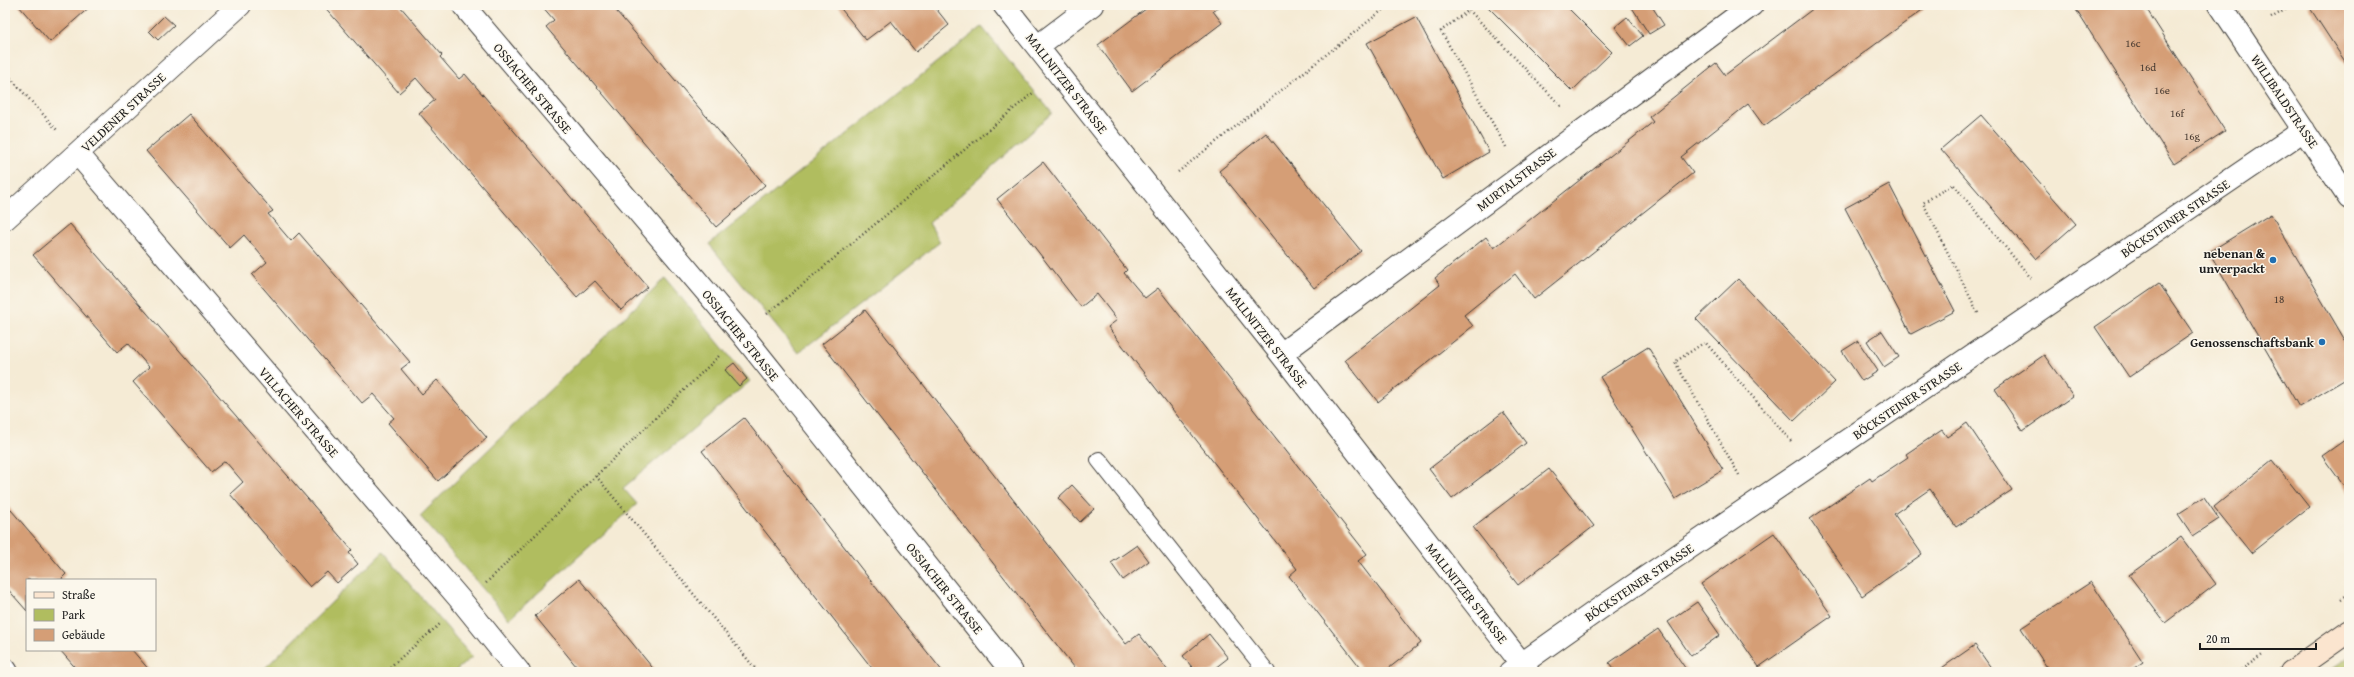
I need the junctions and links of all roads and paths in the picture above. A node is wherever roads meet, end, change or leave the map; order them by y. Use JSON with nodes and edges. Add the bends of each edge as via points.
{"nodes":[{"id":1,"x":240,"y":5,"type":"edge"},
{"id":2,"x":463,"y":5,"type":"edge"},
{"id":3,"x":1004,"y":5,"type":"edge"},
{"id":4,"x":1092,"y":5,"type":"edge"},
{"id":5,"x":1389,"y":5,"type":"edge"},
{"id":6,"x":1752,"y":5,"type":"edge"},
{"id":7,"x":2220,"y":5,"type":"edge"},
{"id":8,"x":2293,"y":5,"type":"edge"},
{"id":9,"x":2271,"y":18,"type":"dead end"},
{"id":10,"x":1038,"y":46,"type":"junction"},
{"id":11,"x":5,"y":72,"type":"edge"},
{"id":12,"x":1039,"y":88,"type":"dead end"},
{"id":13,"x":1566,"y":111,"type":"dead end"},
{"id":14,"x":2304,"y":130,"type":"junction"},
{"id":15,"x":1510,"y":153,"type":"dead end"},
{"id":16,"x":78,"y":154,"type":"junction"},
{"id":17,"x":1177,"y":172,"type":"dead end"},
{"id":18,"x":2349,"y":198,"type":"edge"},
{"id":19,"x":5,"y":219,"type":"edge"},
{"id":20,"x":2034,"y":281,"type":"dead end"},
{"id":21,"x":1979,"y":315,"type":"dead end"},
{"id":22,"x":764,"y":317,"type":"dead end"},
{"id":23,"x":724,"y":351,"type":"dead end"},
{"id":24,"x":1281,"y":354,"type":"junction"},
{"id":25,"x":1794,"y":444,"type":"dead end"},
{"id":26,"x":1099,"y":460,"type":"dead end"},
{"id":27,"x":596,"y":476,"type":"junction"},
{"id":28,"x":1742,"y":480,"type":"dead end"},
{"id":29,"x":483,"y":586,"type":"dead end"},
{"id":30,"x":442,"y":622,"type":"dead end"},
{"id":31,"x":2349,"y":631,"type":"edge"},
{"id":32,"x":5,"y":669,"type":"edge"},
{"id":33,"x":1520,"y":669,"type":"edge"},
{"id":34,"x":7,"y":672,"type":"edge"},
{"id":35,"x":384,"y":672,"type":"edge"},
{"id":36,"x":519,"y":672,"type":"edge"},
{"id":37,"x":758,"y":672,"type":"edge"},
{"id":38,"x":1012,"y":672,"type":"edge"},
{"id":39,"x":1267,"y":672,"type":"edge"},
{"id":40,"x":2290,"y":672,"type":"edge"}],
"edges":[{"from":1,"to":16,"type":"street","name":"VELDENER STRASSE"},
{"from":2,"to":38,"type":"street","name":"OSSIACHER STRASSE","via":[[742,334]]},
{"from":3,"to":10,"type":"street","name":"MALLNITZER STRASSE"},
{"from":4,"to":10,"type":"street"},
{"from":5,"to":17,"type":"path"},
{"from":6,"to":24,"type":"street","name":"MURTALSTRASSE"},
{"from":7,"to":14,"type":"street","name":"WILLIBALDSTRASSE"},
{"from":8,"to":9,"type":"path"},
{"from":10,"to":24,"type":"street","name":"MALLNITZER STRASSE"},
{"from":11,"to":16,"type":"path"},
{"from":12,"to":22,"type":"path"},
{"from":13,"to":15,"type":"path","via":[[1469,10],[1441,31]]},
{"from":14,"to":18,"type":"street","name":"WILLIBALDSTRASSE"},
{"from":14,"to":33,"type":"street","name":"BÖCKSTEINER STRASSE","via":[[1612,600]]},
{"from":16,"to":19,"type":"street","name":"VELDENER STRASSE"},
{"from":16,"to":36,"type":"street","name":"VILLACHER STRASSE","via":[[464,604]]},
{"from":20,"to":21,"type":"path","via":[[1952,184],[1922,203]]},
{"from":23,"to":27,"type":"path"},
{"from":24,"to":33,"type":"street","name":"MALLNITZER STRASSE"},
{"from":25,"to":28,"type":"path","via":[[1705,342],[1675,362]]},
{"from":26,"to":39,"type":"lane"},
{"from":27,"to":29,"type":"path"},
{"from":27,"to":37,"type":"path"},
{"from":30,"to":35,"type":"path"},
{"from":31,"to":40,"type":"main road"},
{"from":32,"to":34,"type":"street"}]}
